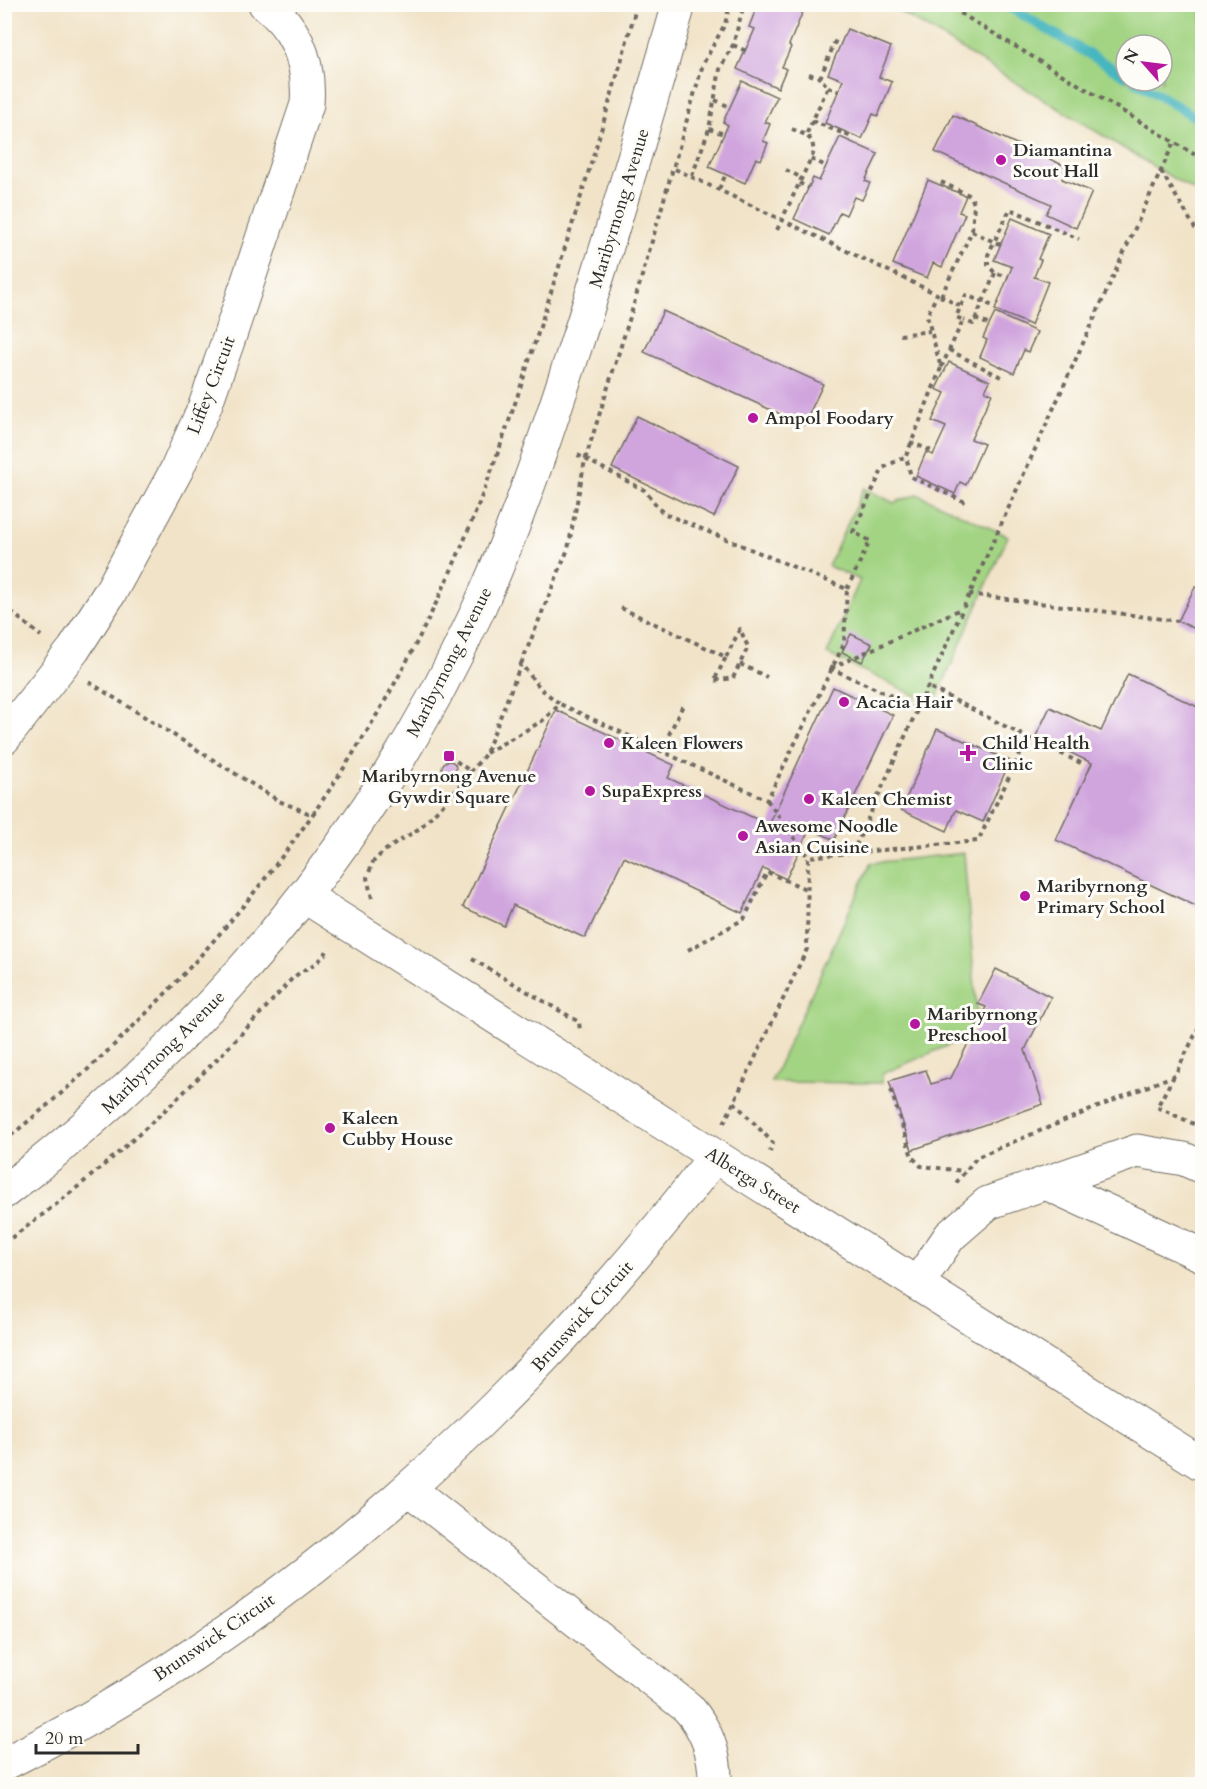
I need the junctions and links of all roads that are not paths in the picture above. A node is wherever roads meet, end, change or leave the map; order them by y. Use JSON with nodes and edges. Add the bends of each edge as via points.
{"nodes":[{"id":1,"x":266,"y":4,"type":"edge"},
{"id":2,"x":679,"y":4,"type":"edge"},
{"id":3,"x":4,"y":738,"type":"edge"},
{"id":4,"x":304,"y":896,"type":"junction"},
{"id":5,"x":717,"y":1144,"type":"junction"},
{"id":6,"x":1203,"y":1167,"type":"edge"},
{"id":7,"x":1046,"y":1183,"type":"junction"},
{"id":8,"x":4,"y":1192,"type":"edge"},
{"id":9,"x":1203,"y":1255,"type":"edge"},
{"id":10,"x":917,"y":1284,"type":"junction"},
{"id":11,"x":1203,"y":1464,"type":"edge"},
{"id":12,"x":409,"y":1489,"type":"junction"},
{"id":13,"x":4,"y":1764,"type":"edge"},
{"id":14,"x":715,"y":1785,"type":"edge"}],
"edges":[{"from":1,"to":3,"type":"street","name":"Liffey Circuit","via":[[289,28],[304,57],[308,88],[303,120],[205,406],[146,531],[111,591],[64,661]]},
{"from":2,"to":4,"type":"street","name":"Maribyrnong Avenue","via":[[627,183],[520,510],[477,611],[419,722],[350,832]]},
{"from":4,"to":5,"type":"street","name":"Alberga Street"},
{"from":4,"to":8,"type":"street","name":"Maribyrnong Avenue","via":[[251,961],[159,1060],[74,1137]]},
{"from":5,"to":10,"type":"street","name":"Alberga Street"},
{"from":5,"to":12,"type":"street","name":"Brunswick Circuit","via":[[660,1228],[540,1364]]},
{"from":6,"to":7,"type":"street","via":[[1184,1159],[1137,1151]]},
{"from":7,"to":9,"type":"street"},
{"from":7,"to":10,"type":"street","via":[[988,1203],[951,1236]]},
{"from":10,"to":11,"type":"street","name":"Alberga Street"},
{"from":12,"to":13,"type":"street","name":"Brunswick Circuit","via":[[284,1589],[218,1636],[83,1721]]},
{"from":12,"to":14,"type":"street","via":[[688,1708],[698,1720],[711,1750]]}]}
